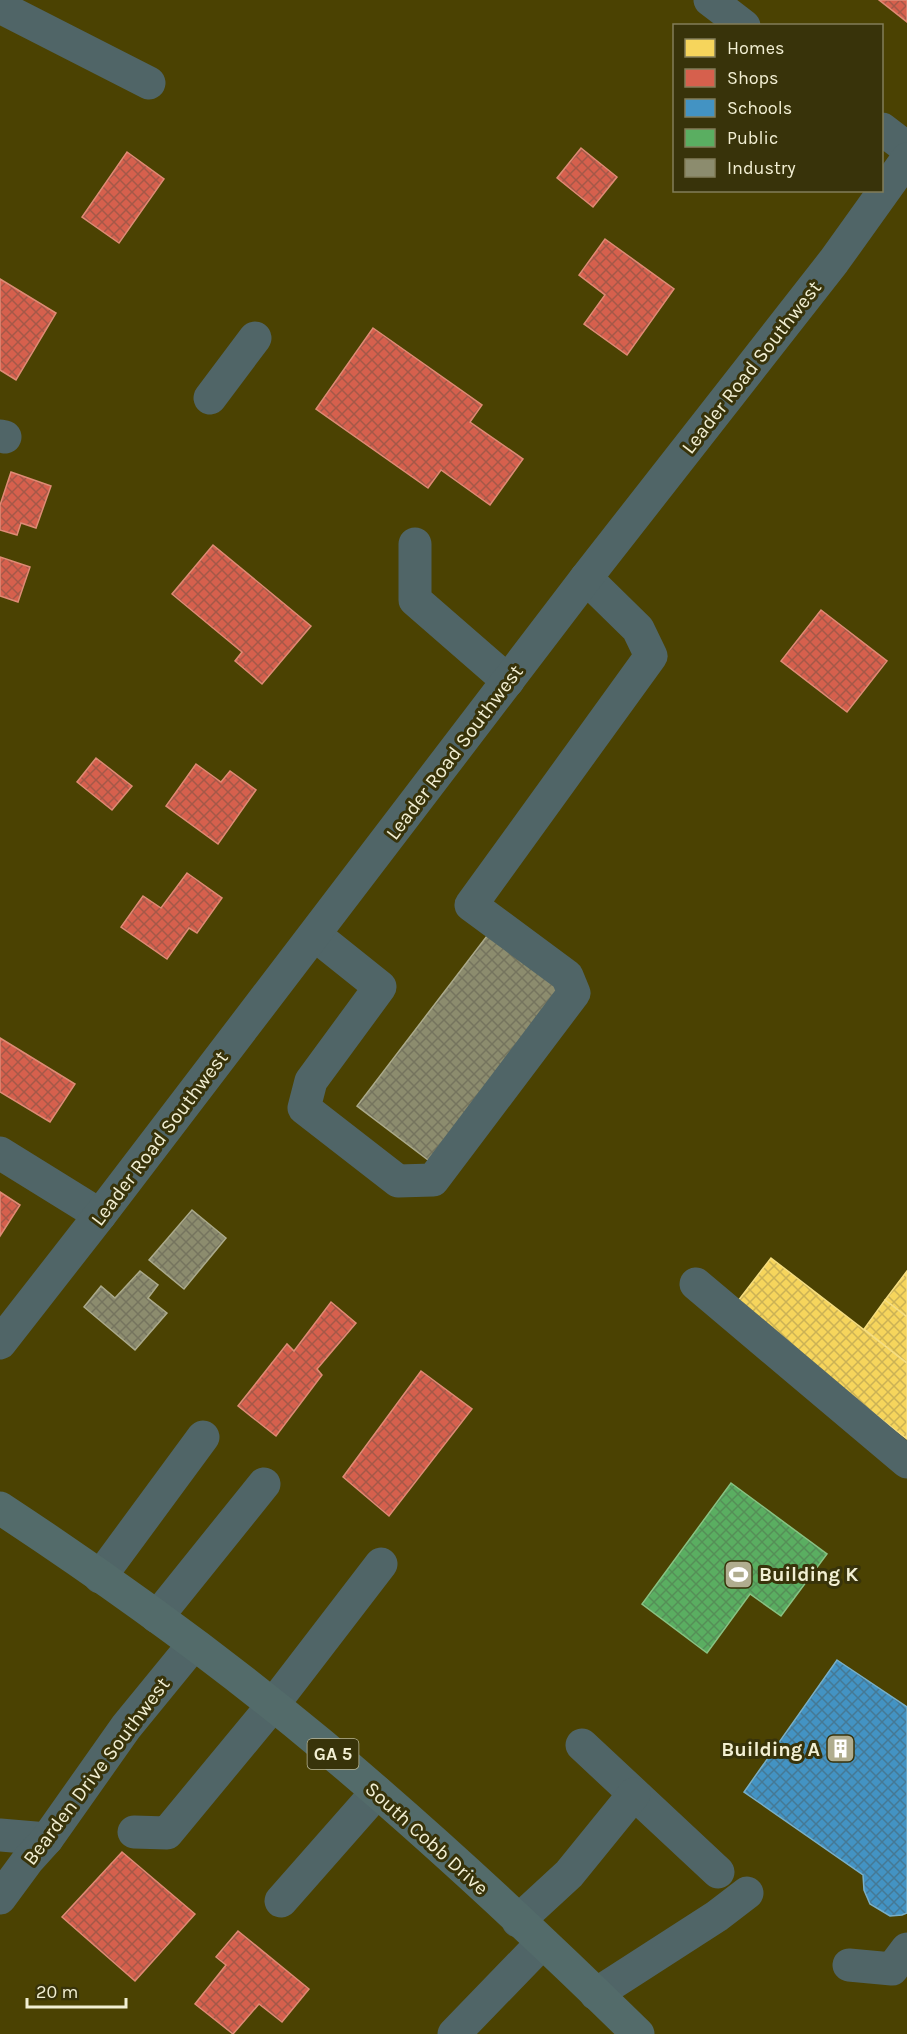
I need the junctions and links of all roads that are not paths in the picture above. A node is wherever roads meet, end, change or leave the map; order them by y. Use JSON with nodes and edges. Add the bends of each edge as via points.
{"nodes":[{"id":1,"x":710,"y":0,"type":"edge"},
{"id":2,"x":0,"y":7,"type":"edge"},
{"id":3,"x":741,"y":24,"type":"edge"},
{"id":4,"x":149,"y":83,"type":"dead end"},
{"id":5,"x":883,"y":130,"type":"edge"},
{"id":6,"x":907,"y":148,"type":"edge"},
{"id":7,"x":907,"y":159,"type":"edge"},
{"id":8,"x":255,"y":338,"type":"dead end"},
{"id":9,"x":210,"y":398,"type":"dead end"},
{"id":10,"x":415,"y":544,"type":"dead end"},
{"id":11,"x":586,"y":578,"type":"junction"},
{"id":12,"x":508,"y":681,"type":"junction"},
{"id":13,"x":315,"y":934,"type":"junction"},
{"id":14,"x":0,"y":1153,"type":"edge"},
{"id":15,"x":100,"y":1215,"type":"junction"},
{"id":16,"x":696,"y":1284,"type":"dead end"},
{"id":17,"x":0,"y":1343,"type":"edge"},
{"id":18,"x":203,"y":1437,"type":"dead end"},
{"id":19,"x":907,"y":1462,"type":"edge"},
{"id":20,"x":264,"y":1484,"type":"dead end"},
{"id":21,"x":0,"y":1508,"type":"edge"},
{"id":22,"x":381,"y":1564,"type":"dead end"},
{"id":23,"x":100,"y":1576,"type":"junction"},
{"id":24,"x":157,"y":1617,"type":"junction"},
{"id":25,"x":193,"y":1645,"type":"junction"},
{"id":26,"x":272,"y":1706,"type":"junction"},
{"id":27,"x":582,"y":1745,"type":"dead end"},
{"id":28,"x":377,"y":1792,"type":"junction"},
{"id":29,"x":634,"y":1794,"type":"junction"},
{"id":30,"x":134,"y":1832,"type":"dead end"},
{"id":31,"x":0,"y":1836,"type":"edge"},
{"id":32,"x":46,"y":1839,"type":"junction"},
{"id":33,"x":718,"y":1872,"type":"dead end"},
{"id":34,"x":747,"y":1893,"type":"dead end"},
{"id":35,"x":0,"y":1898,"type":"edge"},
{"id":36,"x":281,"y":1901,"type":"dead end"},
{"id":37,"x":530,"y":1932,"type":"junction"},
{"id":38,"x":907,"y":1949,"type":"edge"},
{"id":39,"x":849,"y":1965,"type":"dead end"},
{"id":40,"x":596,"y":1994,"type":"junction"},
{"id":41,"x":626,"y":2030,"type":"edge"},
{"id":42,"x":454,"y":2034,"type":"edge"}],
"edges":[{"from":1,"to":3,"type":"street"},
{"from":2,"to":4,"type":"street"},
{"from":5,"to":6,"type":"street"},
{"from":7,"to":11,"type":"street","name":"Leader Road Southwest","via":[[834,261]]},
{"from":8,"to":9,"type":"street"},
{"from":10,"to":12,"type":"street","via":[[415,600]]},
{"from":11,"to":12,"type":"street","name":"Leader Road Southwest"},
{"from":11,"to":13,"type":"street","via":[[638,629],[651,656],[471,905],[567,976],[574,993],[433,1180],[398,1181],[304,1108],[311,1081],[380,987]]},
{"from":12,"to":13,"type":"street","name":"Leader Road Southwest"},
{"from":13,"to":15,"type":"street","name":"Leader Road Southwest"},
{"from":14,"to":15,"type":"street"},
{"from":15,"to":17,"type":"street","name":"Leader Road Southwest"},
{"from":16,"to":19,"type":"street"},
{"from":18,"to":23,"type":"street"},
{"from":20,"to":24,"type":"street"},
{"from":21,"to":23,"type":"main road","name":"South Cobb Drive","number":"GA 5"},
{"from":22,"to":26,"type":"street"},
{"from":23,"to":24,"type":"main road","name":"South Cobb Drive","number":"GA 5"},
{"from":24,"to":25,"type":"main road","name":"South Cobb Drive","number":"GA 5"},
{"from":25,"to":26,"type":"main road","name":"South Cobb Drive","number":"GA 5"},
{"from":25,"to":32,"type":"street","name":"Bearden Drive Southwest","via":[[126,1727],[89,1799]]},
{"from":26,"to":28,"type":"main road","name":"South Cobb Drive","number":"GA 5"},
{"from":26,"to":30,"type":"street","via":[[175,1840]]},
{"from":27,"to":29,"type":"street"},
{"from":28,"to":36,"type":"street"},
{"from":28,"to":37,"type":"main road","name":"South Cobb Drive","number":"GA 5"},
{"from":29,"to":33,"type":"street"},
{"from":29,"to":37,"type":"street","via":[[568,1874]]},
{"from":31,"to":32,"type":"street"},
{"from":32,"to":35,"type":"street","name":"Bearden Drive Southwest"},
{"from":34,"to":40,"type":"street"},
{"from":37,"to":40,"type":"main road","name":"South Cobb Drive","number":"GA 5"},
{"from":37,"to":42,"type":"street"},
{"from":38,"to":39,"type":"street","via":[[892,1969]]},
{"from":40,"to":41,"type":"main road","name":"South Cobb Drive","number":"GA 5"}]}
